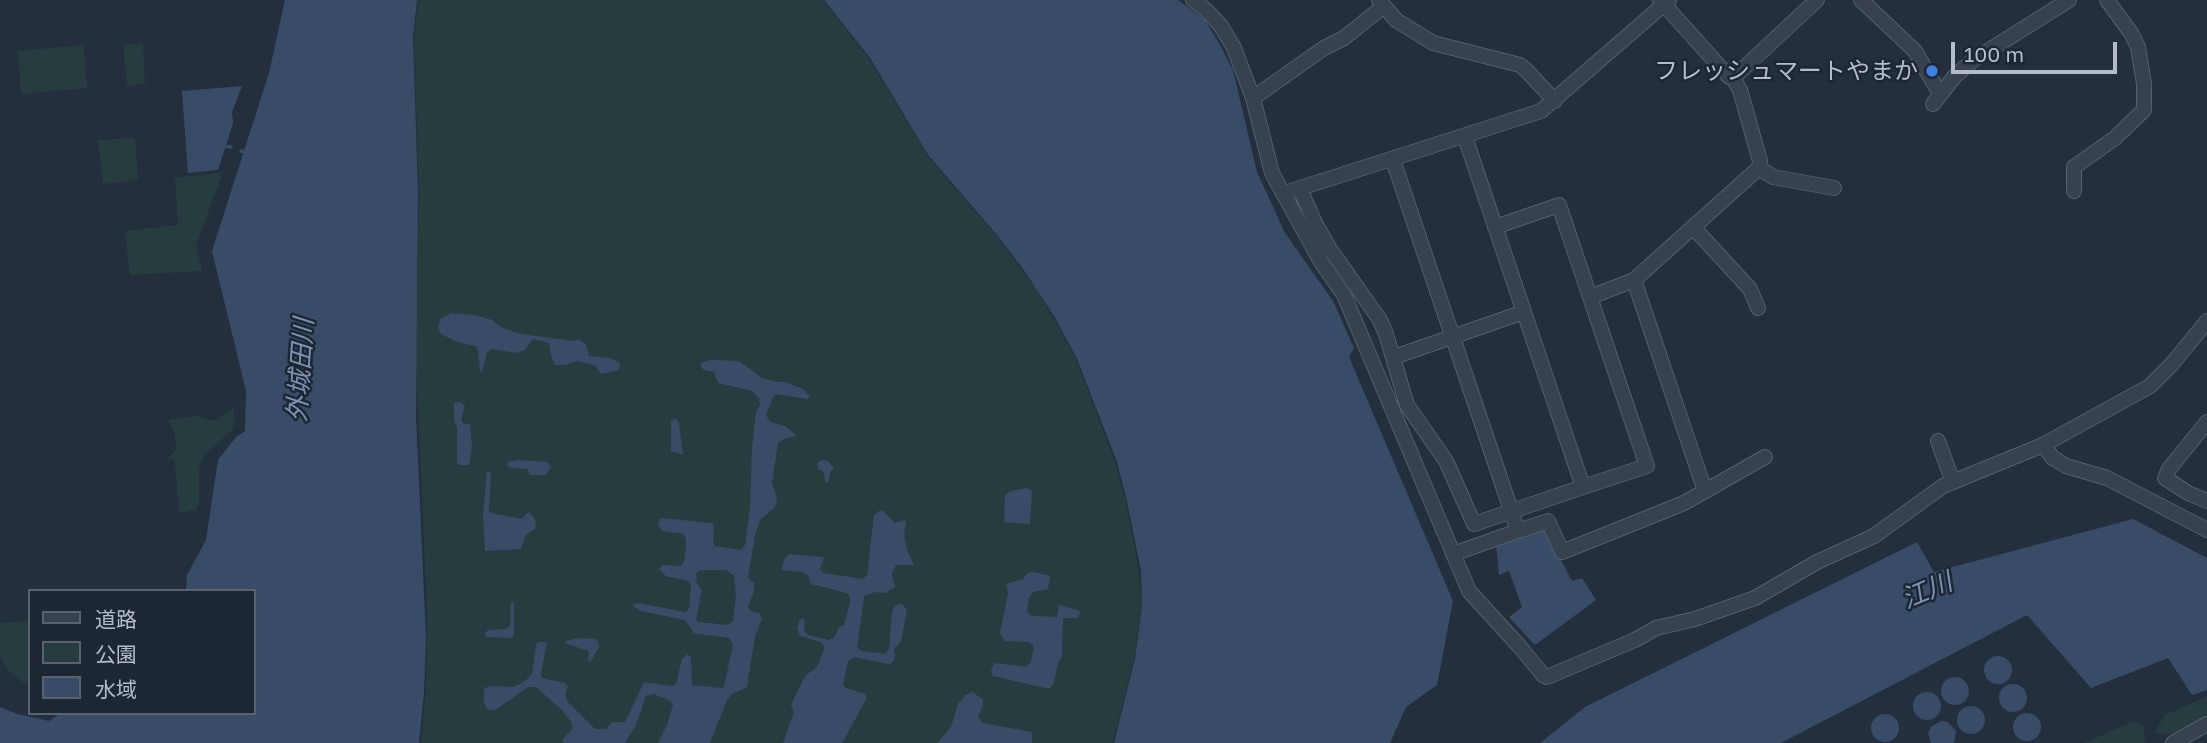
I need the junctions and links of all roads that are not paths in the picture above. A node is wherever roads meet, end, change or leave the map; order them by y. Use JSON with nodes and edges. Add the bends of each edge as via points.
{"nodes":[{"id":1,"x":1193,"y":0,"type":"edge"},
{"id":2,"x":1817,"y":0,"type":"edge"},
{"id":3,"x":1861,"y":0,"type":"edge"},
{"id":4,"x":2069,"y":0,"type":"edge"},
{"id":5,"x":2107,"y":0,"type":"edge"},
{"id":6,"x":1664,"y":2,"type":"edge"},
{"id":7,"x":1382,"y":3,"type":"edge"},
{"id":8,"x":1733,"y":78,"type":"junction"},
{"id":9,"x":1253,"y":98,"type":"junction"},
{"id":10,"x":1555,"y":101,"type":"junction"},
{"id":11,"x":1465,"y":137,"type":"junction"},
{"id":12,"x":1393,"y":160,"type":"junction"},
{"id":13,"x":1759,"y":168,"type":"junction"},
{"id":14,"x":1834,"y":188,"type":"dead end"},
{"id":15,"x":1300,"y":189,"type":"junction"},
{"id":16,"x":2074,"y":191,"type":"dead end"},
{"id":17,"x":1283,"y":193,"type":"junction"},
{"id":18,"x":1494,"y":227,"type":"junction"},
{"id":19,"x":1693,"y":227,"type":"junction"},
{"id":20,"x":1634,"y":280,"type":"junction"},
{"id":21,"x":1590,"y":297,"type":"junction"},
{"id":22,"x":1758,"y":309,"type":"dead end"},
{"id":23,"x":1524,"y":312,"type":"junction"},
{"id":24,"x":2207,"y":321,"type":"edge"},
{"id":25,"x":1453,"y":337,"type":"junction"},
{"id":26,"x":1394,"y":357,"type":"junction"},
{"id":27,"x":2207,"y":422,"type":"edge"},
{"id":28,"x":1938,"y":441,"type":"dead end"},
{"id":29,"x":2043,"y":445,"type":"junction"},
{"id":30,"x":1765,"y":457,"type":"dead end"},
{"id":31,"x":1953,"y":482,"type":"junction"},
{"id":32,"x":1583,"y":487,"type":"junction"},
{"id":33,"x":1705,"y":491,"type":"junction"},
{"id":34,"x":2207,"y":501,"type":"edge"},
{"id":35,"x":1512,"y":511,"type":"junction"},
{"id":36,"x":2204,"y":523,"type":"edge"},
{"id":37,"x":1518,"y":531,"type":"junction"},
{"id":38,"x":1453,"y":554,"type":"junction"},
{"id":39,"x":2207,"y":724,"type":"edge"},
{"id":40,"x":2173,"y":743,"type":"edge"}],
"edges":[{"from":1,"to":9,"type":"street","via":[[1221,26]]},
{"from":2,"to":8,"type":"street"},
{"from":3,"to":4,"type":"street","via":[[1915,51],[1936,99],[1982,54]]},
{"from":5,"to":16,"type":"street","via":[[2138,47],[2144,110],[2074,167]]},
{"from":6,"to":8,"type":"street"},
{"from":6,"to":10,"type":"street"},
{"from":7,"to":9,"type":"street","via":[[1344,38]]},
{"from":7,"to":10,"type":"street","via":[[1396,20],[1433,43],[1520,65]]},
{"from":8,"to":13,"type":"street","via":[[1745,102]]},
{"from":9,"to":17,"type":"street","via":[[1272,173]]},
{"from":10,"to":11,"type":"street","via":[[1541,111]]},
{"from":11,"to":12,"type":"street"},
{"from":11,"to":18,"type":"street"},
{"from":12,"to":15,"type":"street"},
{"from":12,"to":25,"type":"street"},
{"from":13,"to":14,"type":"street","via":[[1773,177]]},
{"from":13,"to":19,"type":"street"},
{"from":15,"to":17,"type":"street"},
{"from":15,"to":26,"type":"street","via":[[1330,249],[1380,320]]},
{"from":17,"to":38,"type":"street","via":[[1344,295]]},
{"from":18,"to":21,"type":"street","via":[[1559,205]]},
{"from":18,"to":23,"type":"street"},
{"from":19,"to":20,"type":"street"},
{"from":19,"to":22,"type":"street","via":[[1751,289]]},
{"from":20,"to":21,"type":"street"},
{"from":20,"to":33,"type":"street"},
{"from":21,"to":32,"type":"street","via":[[1647,466]]},
{"from":23,"to":25,"type":"street"},
{"from":23,"to":32,"type":"street"},
{"from":24,"to":29,"type":"street","via":[[2150,386]]},
{"from":25,"to":26,"type":"street"},
{"from":25,"to":35,"type":"street"},
{"from":26,"to":35,"type":"street","via":[[1407,405],[1446,461],[1475,524]]},
{"from":27,"to":34,"type":"street","via":[[2165,478]]},
{"from":28,"to":31,"type":"street"},
{"from":29,"to":31,"type":"street"},
{"from":29,"to":36,"type":"street","via":[[2066,466],[2108,478]]},
{"from":30,"to":33,"type":"street"},
{"from":31,"to":38,"type":"street","via":[[1874,536],[1755,598],[1656,628],[1547,677],[1469,591]]},
{"from":32,"to":35,"type":"street"},
{"from":33,"to":37,"type":"street","via":[[1562,552],[1548,521]]},
{"from":35,"to":37,"type":"street"},
{"from":37,"to":38,"type":"street"},
{"from":39,"to":40,"type":"street"}]}
